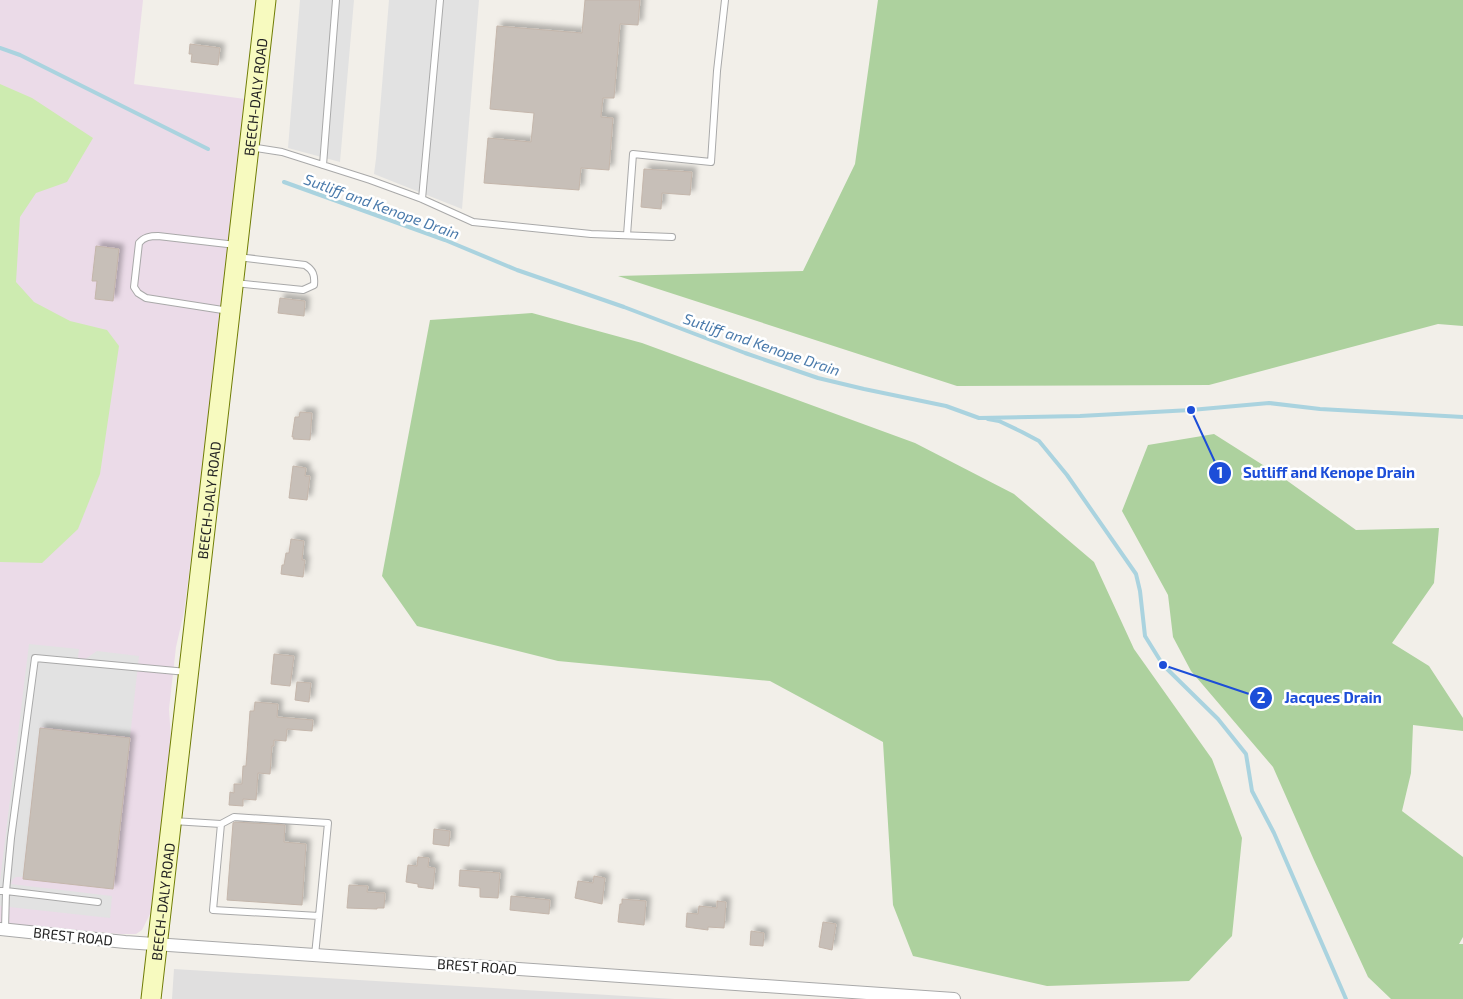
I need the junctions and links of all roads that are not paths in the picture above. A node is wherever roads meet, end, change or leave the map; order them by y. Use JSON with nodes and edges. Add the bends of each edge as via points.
{"nodes":[{"id":1,"x":266,"y":0,"type":"edge"},
{"id":2,"x":336,"y":0,"type":"edge"},
{"id":3,"x":440,"y":0,"type":"edge"},
{"id":4,"x":725,"y":0,"type":"edge"},
{"id":5,"x":249,"y":146,"type":"junction"},
{"id":6,"x":323,"y":165,"type":"junction"},
{"id":7,"x":422,"y":199,"type":"junction"},
{"id":8,"x":627,"y":235,"type":"junction"},
{"id":9,"x":672,"y":237,"type":"dead end"},
{"id":10,"x":237,"y":251,"type":"junction"},
{"id":11,"x":234,"y":282,"type":"junction"},
{"id":12,"x":230,"y":311,"type":"junction"},
{"id":13,"x":189,"y":672,"type":"junction"},
{"id":14,"x":172,"y":820,"type":"junction"},
{"id":15,"x":221,"y":824,"type":"junction"},
{"id":16,"x":3,"y":891,"type":"edge"},
{"id":17,"x":98,"y":902,"type":"dead end"},
{"id":18,"x":319,"y":916,"type":"junction"},
{"id":19,"x":3,"y":929,"type":"edge"},
{"id":20,"x":158,"y":944,"type":"junction"},
{"id":21,"x":315,"y":955,"type":"junction"},
{"id":22,"x":151,"y":999,"type":"edge"},
{"id":23,"x":954,"y":999,"type":"edge"}],
"edges":[{"from":1,"to":5,"type":"street","name":"BEECH-DALY ROAD"},
{"from":2,"to":6,"type":"lane"},
{"from":3,"to":7,"type":"lane"},
{"from":4,"to":8,"type":"lane","via":[[716,71],[711,162],[633,154]]},
{"from":5,"to":6,"type":"lane"},
{"from":5,"to":10,"type":"street","name":"BEECH-DALY ROAD"},
{"from":6,"to":7,"type":"lane"},
{"from":7,"to":8,"type":"lane","via":[[473,222]]},
{"from":8,"to":9,"type":"lane"},
{"from":10,"to":11,"type":"street","name":"BEECH-DALY ROAD"},
{"from":10,"to":11,"type":"lane","via":[[306,265],[315,276],[314,284],[304,290]]},
{"from":10,"to":12,"type":"lane","via":[[158,236],[150,236],[139,243],[134,287],[138,293],[146,298]]},
{"from":11,"to":12,"type":"street","name":"BEECH-DALY ROAD"},
{"from":12,"to":13,"type":"street","name":"BEECH-DALY ROAD"},
{"from":13,"to":14,"type":"street","name":"BEECH-DALY ROAD"},
{"from":13,"to":16,"type":"lane","via":[[35,658]]},
{"from":14,"to":15,"type":"lane"},
{"from":14,"to":20,"type":"street","name":"BEECH-DALY ROAD"},
{"from":15,"to":18,"type":"lane","via":[[213,910]]},
{"from":15,"to":18,"type":"lane","via":[[234,817],[328,823]]},
{"from":16,"to":17,"type":"lane"},
{"from":16,"to":19,"type":"lane"},
{"from":18,"to":21,"type":"lane"},
{"from":19,"to":20,"type":"street","name":"BREST ROAD"},
{"from":20,"to":21,"type":"street","name":"BREST ROAD"},
{"from":20,"to":22,"type":"street","name":"BEECH-DALY ROAD"},
{"from":21,"to":23,"type":"street","name":"BREST ROAD"}]}
